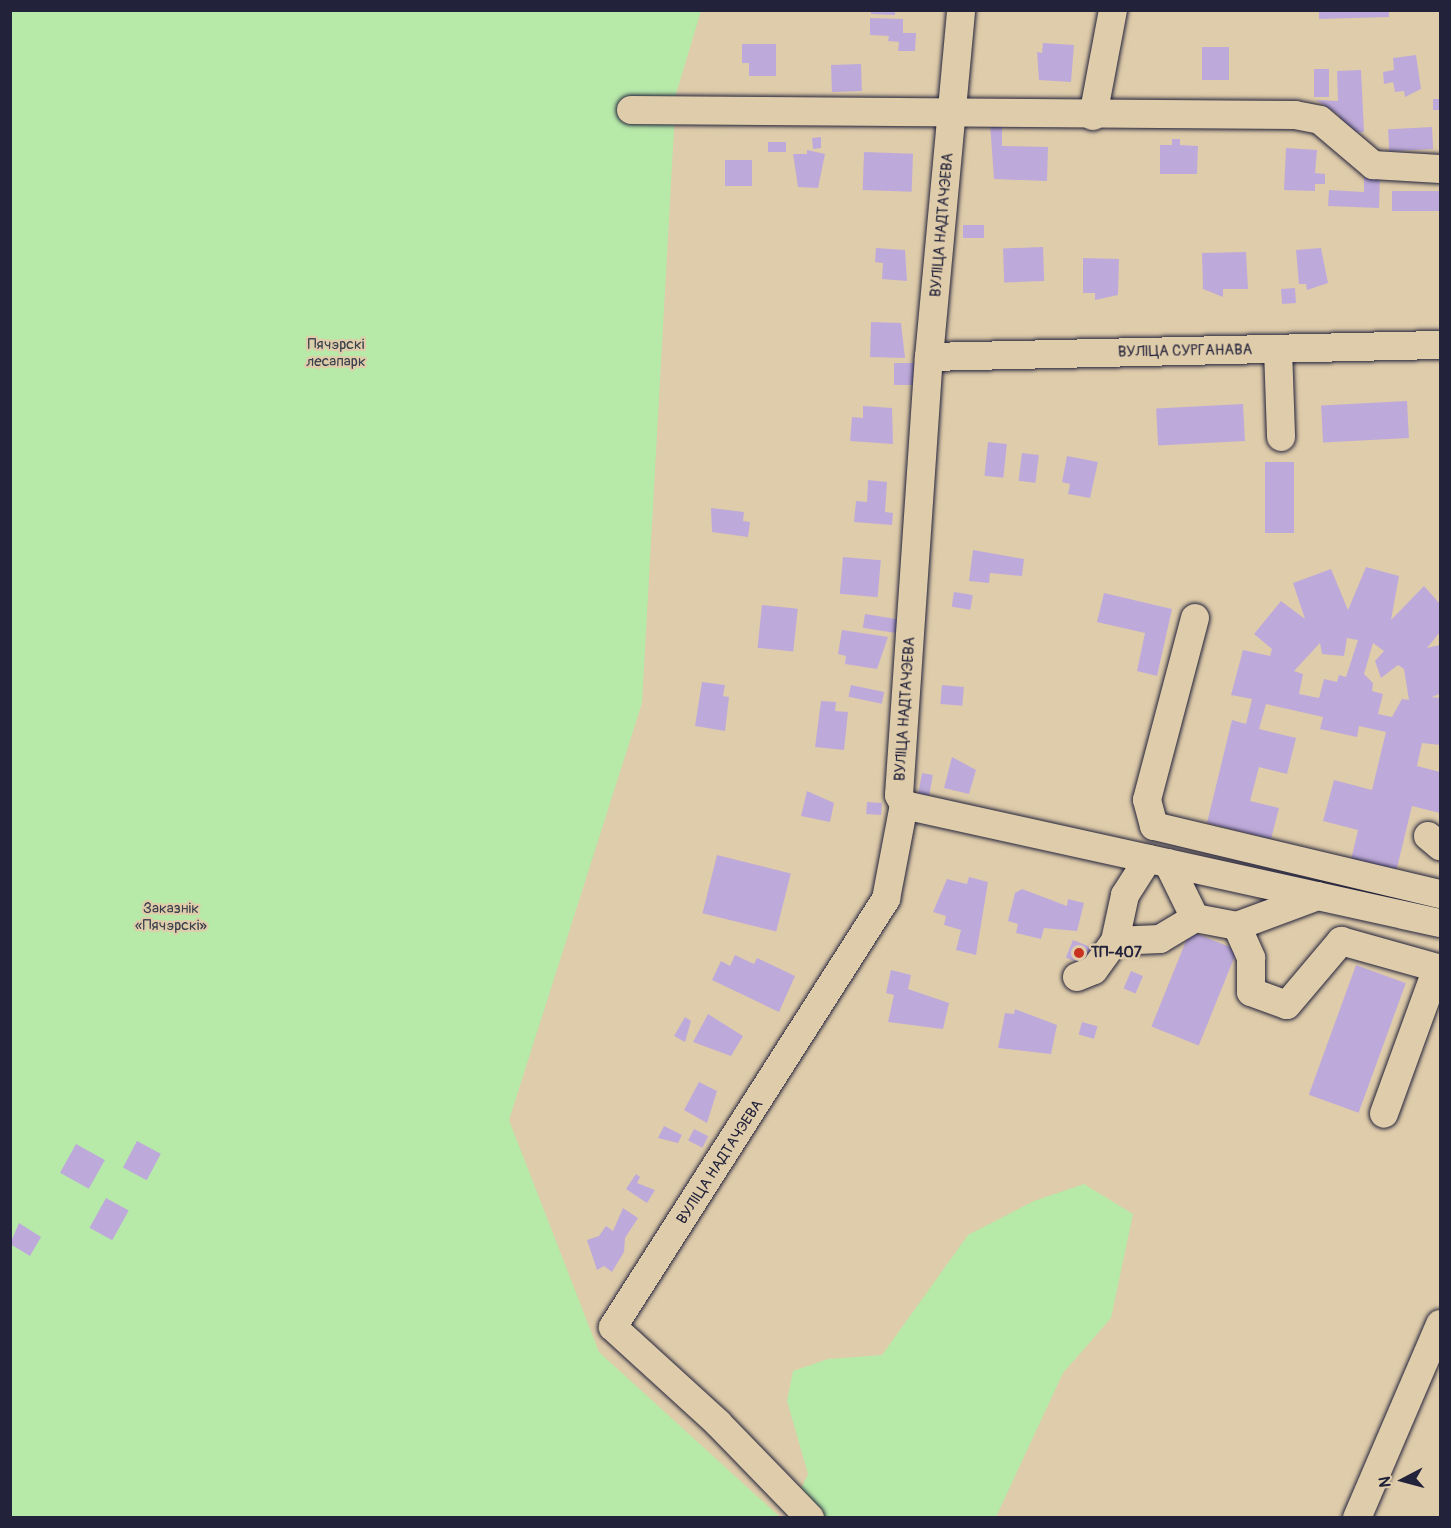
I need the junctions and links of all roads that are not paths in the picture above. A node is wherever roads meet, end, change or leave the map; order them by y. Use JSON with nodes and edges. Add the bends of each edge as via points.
{"nodes":[{"id":1,"x":961,"y":10,"type":"edge"},
{"id":2,"x":1113,"y":10,"type":"edge"},
{"id":3,"x":631,"y":110,"type":"dead end"},
{"id":4,"x":952,"y":113,"type":"junction"},
{"id":5,"x":1093,"y":116,"type":"junction"},
{"id":6,"x":1440,"y":169,"type":"edge"},
{"id":7,"x":1440,"y":345,"type":"edge"},
{"id":8,"x":1278,"y":349,"type":"junction"},
{"id":9,"x":929,"y":357,"type":"junction"},
{"id":10,"x":1281,"y":437,"type":"dead end"},
{"id":11,"x":1195,"y":618,"type":"dead end"},
{"id":12,"x":904,"y":805,"type":"junction"},
{"id":13,"x":1158,"y":861,"type":"junction"},
{"id":14,"x":1440,"y":894,"type":"edge"},
{"id":15,"x":1318,"y":896,"type":"junction"},
{"id":16,"x":1195,"y":918,"type":"junction"},
{"id":17,"x":1440,"y":923,"type":"edge"},
{"id":18,"x":1237,"y":926,"type":"junction"},
{"id":19,"x":1115,"y":941,"type":"junction"},
{"id":20,"x":1438,"y":968,"type":"edge"},
{"id":21,"x":1077,"y":977,"type":"dead end"},
{"id":22,"x":1383,"y":1114,"type":"dead end"},
{"id":23,"x":1440,"y":1324,"type":"edge"},
{"id":24,"x":810,"y":1518,"type":"edge"},
{"id":25,"x":1357,"y":1518,"type":"edge"}],
"edges":[{"from":1,"to":4,"type":"street","name":"ВУЛІЦА НАДТАЧЭЕВА"},
{"from":2,"to":5,"type":"street"},
{"from":3,"to":4,"type":"street"},
{"from":4,"to":5,"type":"street"},
{"from":4,"to":9,"type":"street","name":"ВУЛІЦА НАДТАЧЭЕВА"},
{"from":5,"to":6,"type":"street","via":[[1295,115],[1320,120],[1373,165]]},
{"from":7,"to":8,"type":"street","name":"ВУЛІЦА СУРГАНАВА"},
{"from":8,"to":9,"type":"street","name":"ВУЛІЦА СУРГАНАВА"},
{"from":8,"to":10,"type":"street"},
{"from":9,"to":12,"type":"street","name":"ВУЛІЦА НАДТАЧЭЕВА","via":[[899,795]]},
{"from":11,"to":14,"type":"street","via":[[1147,800],[1154,826]]},
{"from":12,"to":13,"type":"street"},
{"from":12,"to":24,"type":"street","name":"ВУЛІЦА НАДТАЧЭЕВА","via":[[886,899],[613,1327],[718,1423]]},
{"from":13,"to":15,"type":"street"},
{"from":13,"to":16,"type":"street"},
{"from":13,"to":19,"type":"street","via":[[1125,896]]},
{"from":15,"to":17,"type":"street"},
{"from":15,"to":18,"type":"street"},
{"from":16,"to":18,"type":"street"},
{"from":16,"to":19,"type":"street","via":[[1161,939]]},
{"from":18,"to":20,"type":"street","via":[[1251,958],[1251,992],[1287,1005],[1341,941]]},
{"from":19,"to":21,"type":"street","via":[[1094,970]]},
{"from":20,"to":22,"type":"street"},
{"from":23,"to":25,"type":"street"}]}
